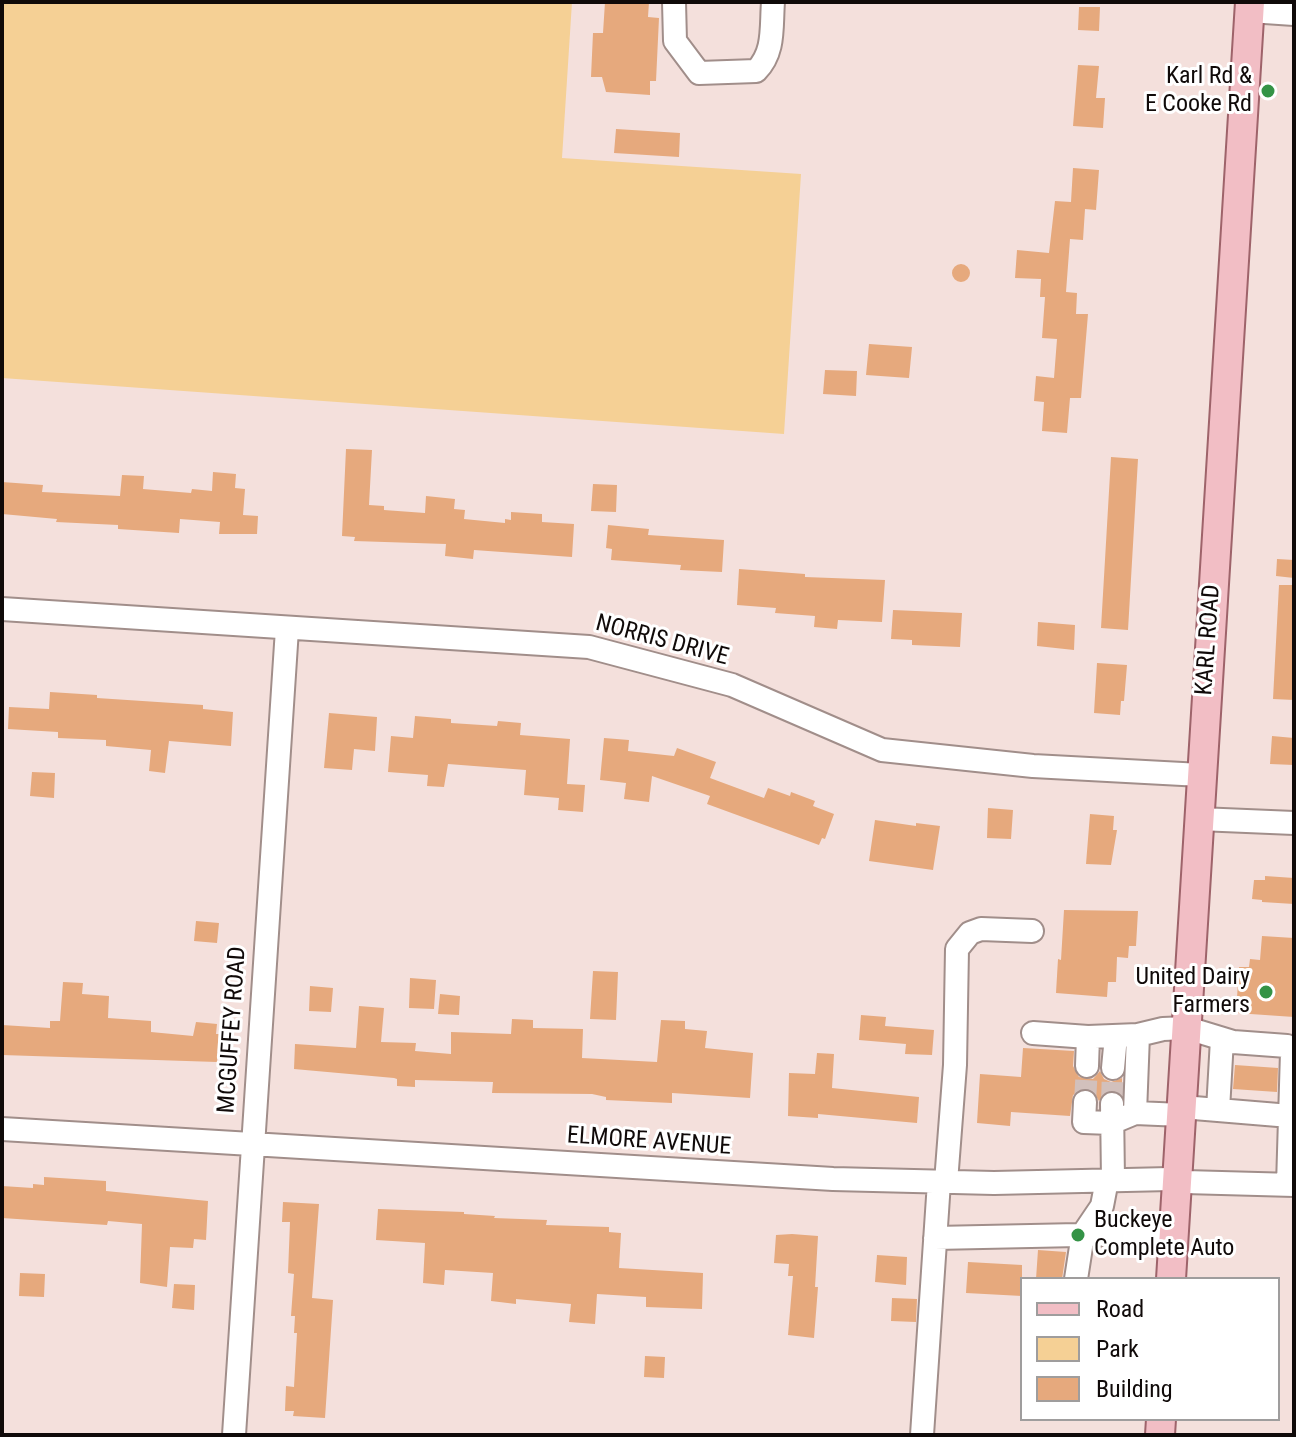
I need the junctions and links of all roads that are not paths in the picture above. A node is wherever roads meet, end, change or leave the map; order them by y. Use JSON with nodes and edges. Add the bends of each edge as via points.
{"nodes":[{"id":1,"x":674,"y":2,"type":"edge"},
{"id":2,"x":773,"y":2,"type":"edge"},
{"id":3,"x":1250,"y":6,"type":"edge"},
{"id":4,"x":1294,"y":14,"type":"edge"},
{"id":5,"x":2,"y":609,"type":"edge"},
{"id":6,"x":287,"y":629,"type":"junction"},
{"id":7,"x":1201,"y":775,"type":"junction"},
{"id":8,"x":1199,"y":819,"type":"junction"},
{"id":9,"x":1294,"y":823,"type":"edge"},
{"id":10,"x":1032,"y":931,"type":"dead end"},
{"id":11,"x":1187,"y":1028,"type":"junction"},
{"id":12,"x":1033,"y":1033,"type":"dead end"},
{"id":13,"x":1127,"y":1036,"type":"junction"},
{"id":14,"x":1088,"y":1037,"type":"junction"},
{"id":15,"x":1222,"y":1039,"type":"junction"},
{"id":16,"x":1087,"y":1066,"type":"tunnel mouth"},
{"id":17,"x":1113,"y":1068,"type":"tunnel mouth"},
{"id":18,"x":1085,"y":1102,"type":"dead end"},
{"id":19,"x":1218,"y":1110,"type":"junction"},
{"id":20,"x":1182,"y":1111,"type":"junction"},
{"id":21,"x":1135,"y":1113,"type":"junction"},
{"id":22,"x":1111,"y":1114,"type":"junction"},
{"id":23,"x":1290,"y":1116,"type":"junction"},
{"id":24,"x":2,"y":1129,"type":"edge"},
{"id":25,"x":251,"y":1142,"type":"junction"},
{"id":26,"x":1110,"y":1180,"type":"junction"},
{"id":27,"x":1178,"y":1180,"type":"junction"},
{"id":28,"x":942,"y":1182,"type":"junction"},
{"id":29,"x":1291,"y":1185,"type":"edge"},
{"id":30,"x":1174,"y":1233,"type":"junction"},
{"id":31,"x":1083,"y":1234,"type":"junction"},
{"id":32,"x":935,"y":1238,"type":"junction"},
{"id":33,"x":1076,"y":1277,"type":"edge"},
{"id":34,"x":1171,"y":1277,"type":"edge"},
{"id":35,"x":234,"y":1435,"type":"edge"},
{"id":36,"x":922,"y":1435,"type":"edge"}],
"edges":[{"from":1,"to":2,"type":"street","via":[[675,41],[699,73],[756,71],[770,47]]},
{"from":3,"to":4,"type":"street"},
{"from":3,"to":7,"type":"main road","name":"KARL ROAD"},
{"from":5,"to":6,"type":"street","name":"NORRIS DRIVE"},
{"from":6,"to":7,"type":"street","name":"NORRIS DRIVE","via":[[589,647],[732,685],[882,750],[1033,766]]},
{"from":6,"to":25,"type":"street","name":"MCGUFFEY ROAD"},
{"from":7,"to":8,"type":"main road","name":"KARL ROAD"},
{"from":8,"to":9,"type":"street"},
{"from":8,"to":11,"type":"main road","name":"KARL ROAD"},
{"from":10,"to":28,"type":"street","via":[[981,929],[957,949],[955,1065]]},
{"from":11,"to":13,"type":"street"},
{"from":11,"to":15,"type":"street"},
{"from":11,"to":20,"type":"main road","name":"KARL ROAD"},
{"from":12,"to":14,"type":"street"},
{"from":13,"to":14,"type":"street"},
{"from":13,"to":17,"type":"street"},
{"from":13,"to":21,"type":"street"},
{"from":14,"to":16,"type":"street"},
{"from":15,"to":19,"type":"street"},
{"from":15,"to":23,"type":"street","via":[[1287,1046],[1292,1052]]},
{"from":18,"to":22,"type":"street","via":[[1084,1122]]},
{"from":19,"to":20,"type":"street"},
{"from":19,"to":23,"type":"street"},
{"from":20,"to":21,"type":"street"},
{"from":20,"to":27,"type":"main road","name":"KARL ROAD"},
{"from":21,"to":22,"type":"street"},
{"from":22,"to":26,"type":"street"},
{"from":23,"to":29,"type":"street"},
{"from":24,"to":25,"type":"street","name":"ELMORE AVENUE"},
{"from":25,"to":28,"type":"street","name":"ELMORE AVENUE"},
{"from":25,"to":35,"type":"street","name":"MCGUFFEY ROAD"},
{"from":26,"to":27,"type":"street","name":"ELMORE AVENUE"},
{"from":26,"to":28,"type":"street","name":"ELMORE AVENUE"},
{"from":26,"to":31,"type":"street","via":[[1102,1206]]},
{"from":27,"to":29,"type":"street","name":"ELMORE AVENUE"},
{"from":27,"to":30,"type":"main road","name":"KARL ROAD"},
{"from":28,"to":32,"type":"street"},
{"from":30,"to":31,"type":"street"},
{"from":30,"to":34,"type":"main road","name":"KARL ROAD"},
{"from":31,"to":32,"type":"street"},
{"from":31,"to":33,"type":"street"},
{"from":32,"to":36,"type":"street"}]}
